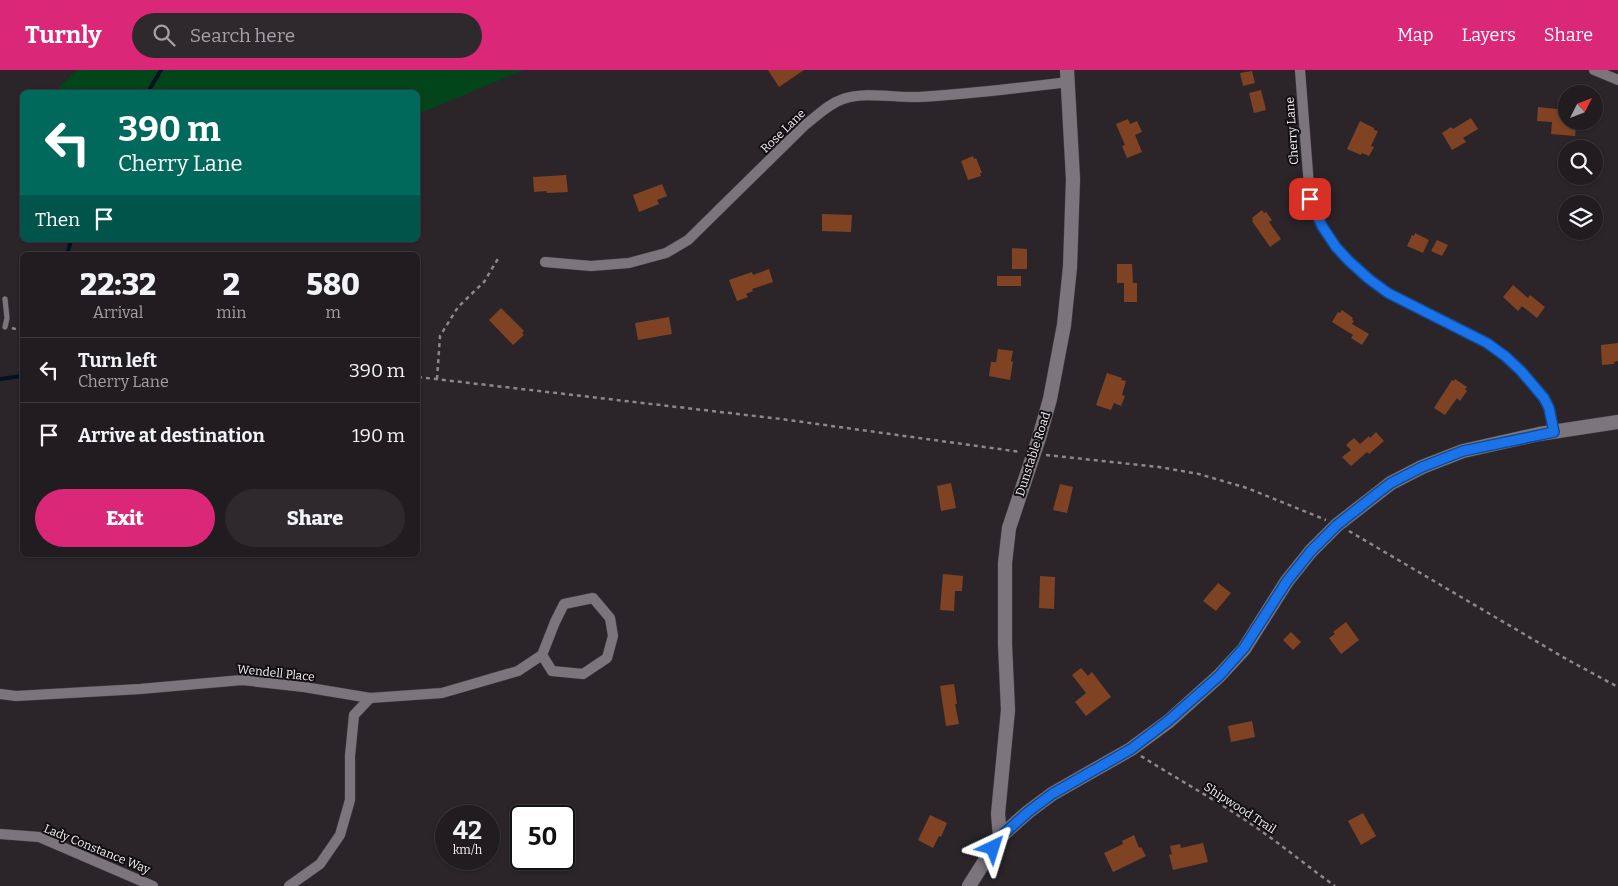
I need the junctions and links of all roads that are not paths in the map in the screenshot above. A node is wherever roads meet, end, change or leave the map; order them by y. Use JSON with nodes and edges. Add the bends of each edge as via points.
{"nodes":[{"id":1,"x":1300,"y":70,"type":"edge"},
{"id":2,"x":1594,"y":70,"type":"edge"},
{"id":3,"x":1068,"y":76,"type":"edge"},
{"id":4,"x":1618,"y":80,"type":"edge"},
{"id":5,"x":545,"y":262,"type":"dead end"},
{"id":6,"x":5,"y":299,"type":"dead end"},
{"id":7,"x":5,"y":328,"type":"dead end"},
{"id":8,"x":1618,"y":422,"type":"edge"},
{"id":9,"x":1554,"y":432,"type":"junction"},
{"id":10,"x":542,"y":655,"type":"junction"},
{"id":11,"x":0,"y":694,"type":"edge"},
{"id":12,"x":370,"y":698,"type":"junction"},
{"id":13,"x":0,"y":834,"type":"edge"},
{"id":14,"x":1000,"y":837,"type":"junction"},
{"id":15,"x":153,"y":886,"type":"edge"},
{"id":16,"x":289,"y":886,"type":"edge"},
{"id":17,"x":969,"y":886,"type":"edge"}],
"edges":[{"from":1,"to":9,"type":"street","name":"Cherry Lane","via":[[1310,199],[1322,226],[1349,261],[1375,284],[1487,343],[1505,356],[1544,398]]},
{"from":2,"to":4,"type":"street"},
{"from":3,"to":5,"type":"street","name":"Rose Lane","via":[[974,93],[842,99],[805,126],[688,240],[666,253],[629,263],[591,266]]},
{"from":3,"to":14,"type":"main road","name":"Dunstable Road","via":[[1072,179],[1070,267],[1064,325],[1050,399],[1010,528],[1005,563],[1008,710],[998,814]]},
{"from":6,"to":7,"type":"lane"},
{"from":8,"to":9,"type":"main road"},
{"from":9,"to":14,"type":"main road","via":[[1463,451],[1391,483],[1337,525],[1311,551],[1287,581],[1244,648],[1219,676],[1131,749],[1052,794]]},
{"from":10,"to":10,"type":"street","via":[[564,604],[593,598],[610,618],[613,636],[607,658],[583,674],[552,671]]},
{"from":10,"to":12,"type":"street","name":"Wendell Place","via":[[518,670],[442,693]]},
{"from":11,"to":12,"type":"street","name":"Wendell Place","via":[[131,690],[242,680]]},
{"from":12,"to":16,"type":"street","via":[[354,715],[350,800],[340,835],[320,864]]},
{"from":13,"to":15,"type":"street","name":"Lady Constance Way","via":[[38,837]]},
{"from":14,"to":17,"type":"main road"}]}
